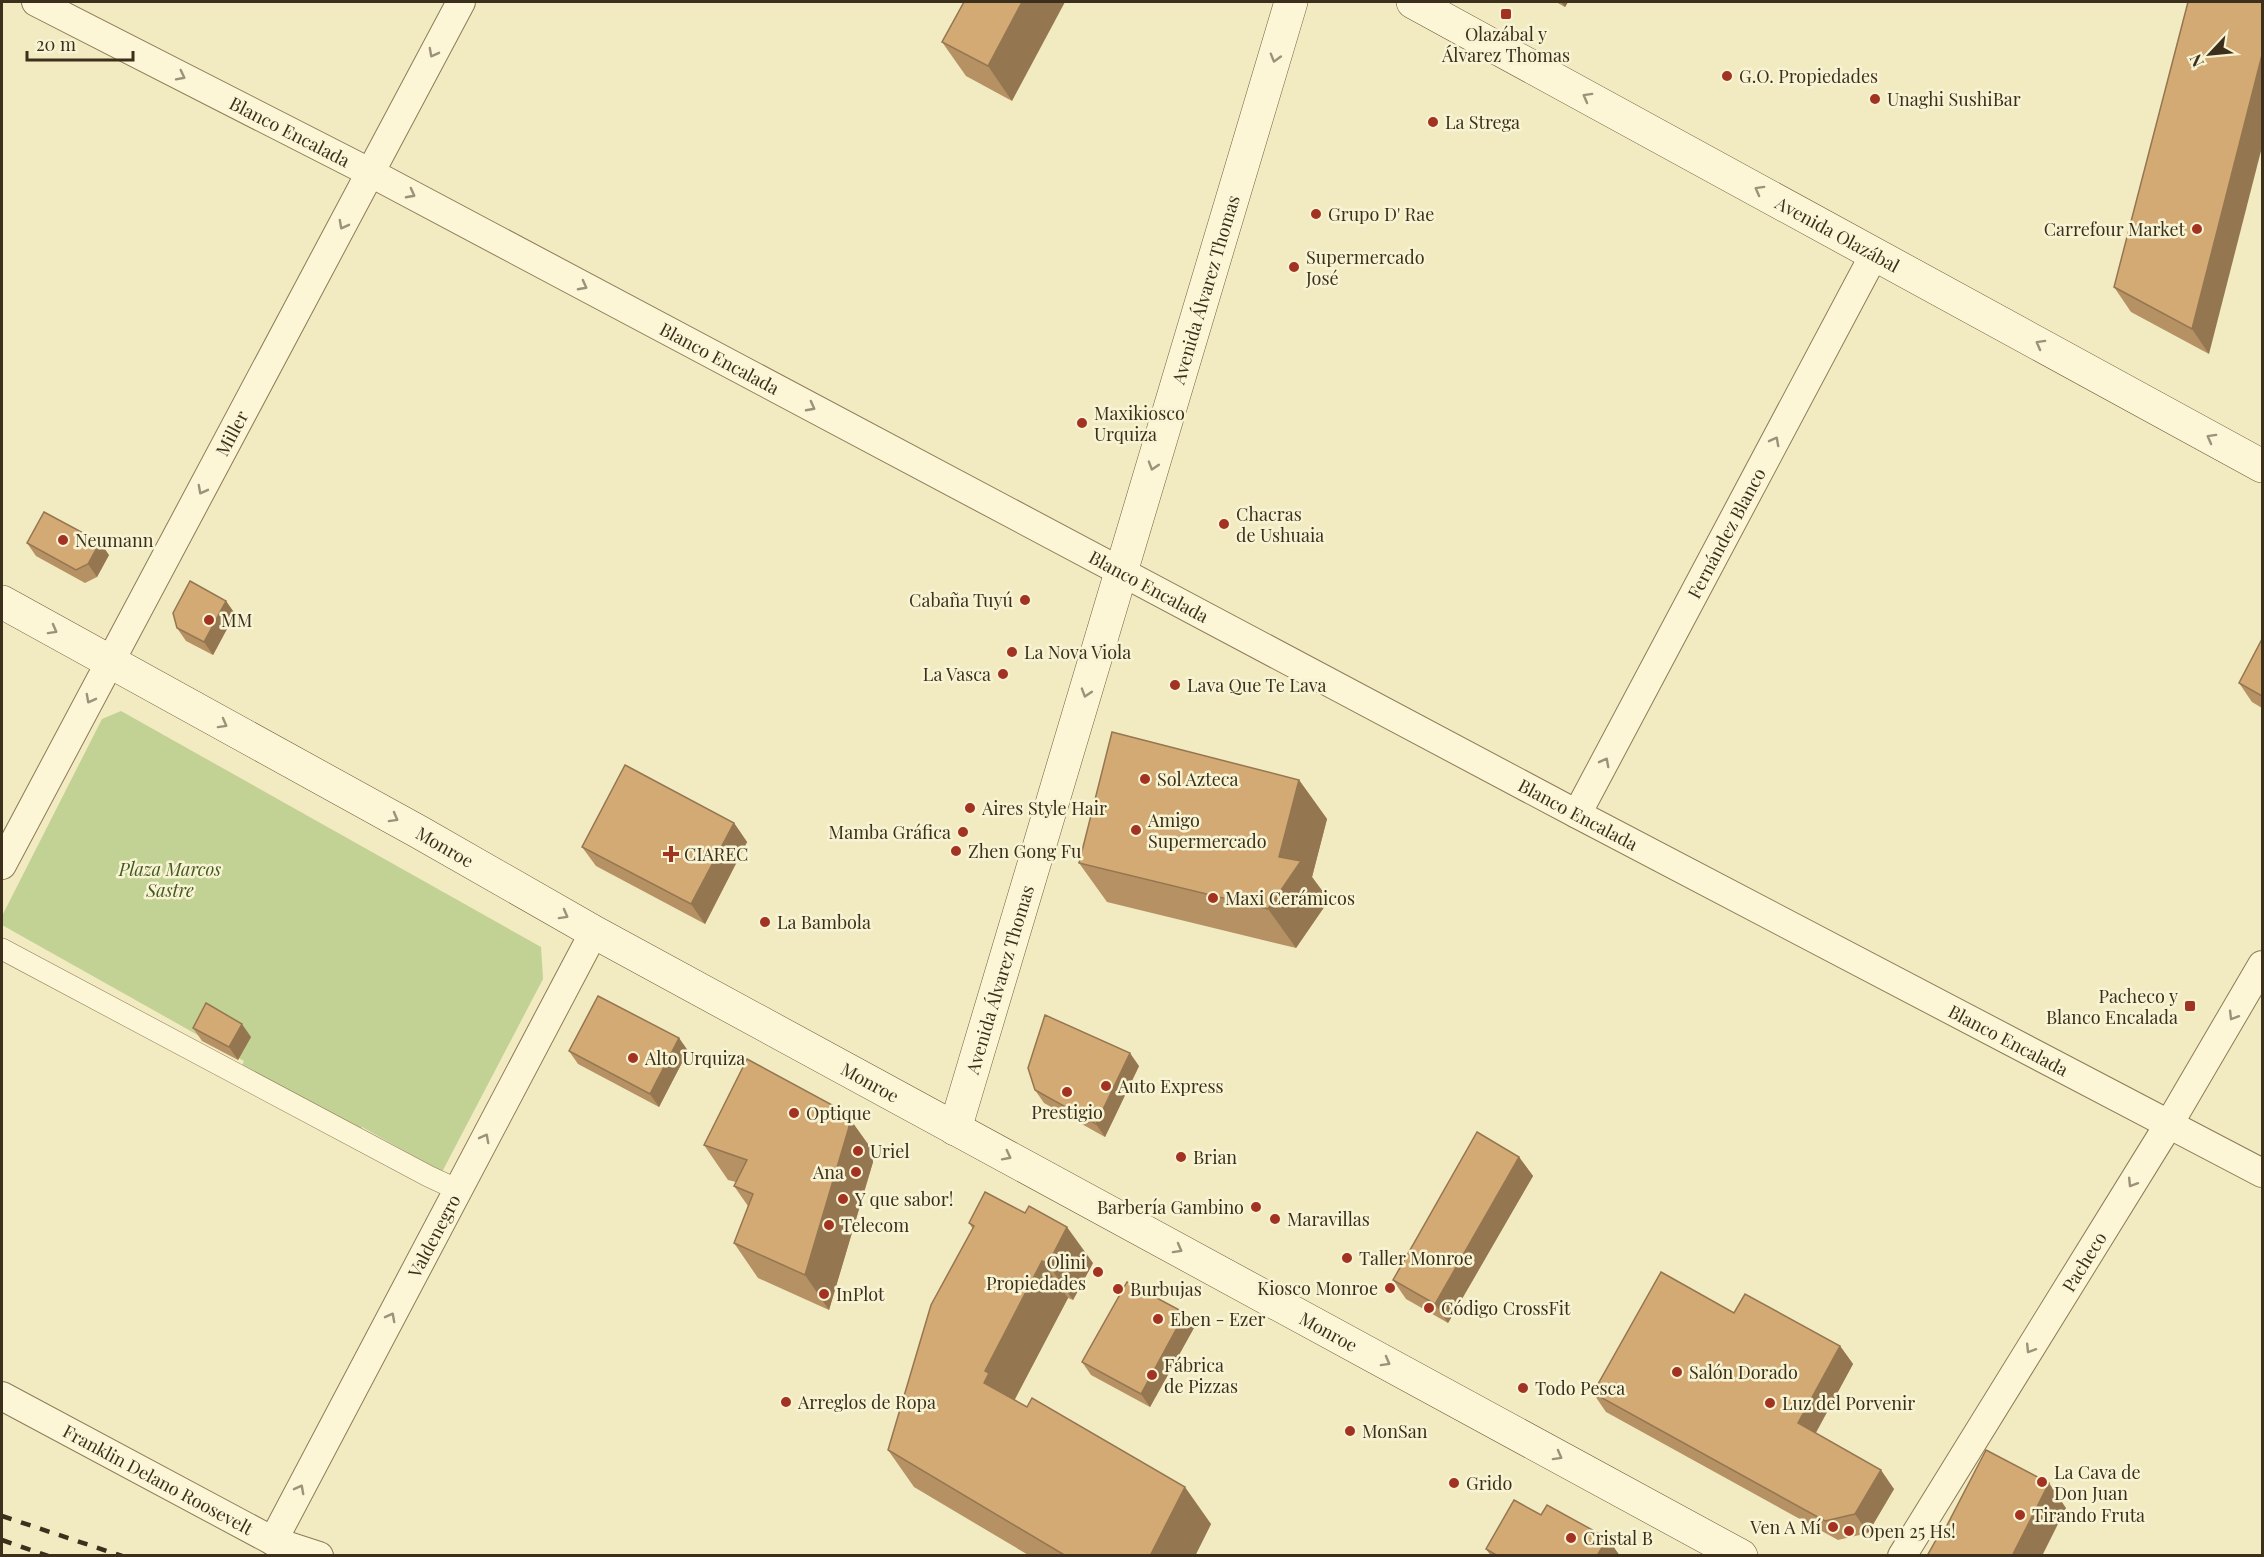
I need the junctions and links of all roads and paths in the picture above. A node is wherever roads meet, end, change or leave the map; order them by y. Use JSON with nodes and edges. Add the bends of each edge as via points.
{"nodes":[{"id":1,"x":36,"y":2,"type":"edge"},
{"id":2,"x":461,"y":2,"type":"edge"},
{"id":3,"x":1291,"y":2,"type":"edge"},
{"id":4,"x":1413,"y":2,"type":"edge"},
{"id":5,"x":371,"y":173,"type":"junction"},
{"id":6,"x":1875,"y":253,"type":"junction"},
{"id":7,"x":2262,"y":466,"type":"edge"},
{"id":8,"x":1122,"y":572,"type":"junction"},
{"id":9,"x":2,"y":602,"type":"edge"},
{"id":10,"x":110,"y":661,"type":"junction"},
{"id":11,"x":1577,"y":814,"type":"junction"},
{"id":12,"x":2,"y":865,"type":"edge"},
{"id":13,"x":594,"y":932,"type":"junction"},
{"id":14,"x":2,"y":949,"type":"edge"},
{"id":15,"x":2262,"y":965,"type":"edge"},
{"id":16,"x":2169,"y":1124,"type":"junction"},
{"id":17,"x":955,"y":1129,"type":"junction"},
{"id":18,"x":2262,"y":1173,"type":"edge"},
{"id":19,"x":458,"y":1190,"type":"junction"},
{"id":20,"x":2,"y":1396,"type":"edge"},
{"id":21,"x":273,"y":1541,"type":"junction"},
{"id":22,"x":319,"y":1556,"type":"edge"},
{"id":23,"x":1741,"y":1556,"type":"edge"},
{"id":24,"x":1902,"y":1556,"type":"edge"}],
"edges":[{"from":1,"to":5,"type":"street","name":"Blanco Encalada","one_way":true},
{"from":2,"to":5,"type":"street","name":"Miller","one_way":true},
{"from":3,"to":8,"type":"main road","name":"Avenida Álvarez Thomas","one_way":true},
{"from":6,"to":4,"type":"main road","name":"Avenida Olazábal","one_way":true},
{"from":5,"to":8,"type":"street","name":"Blanco Encalada","one_way":true},
{"from":5,"to":10,"type":"street","name":"Miller","one_way":true},
{"from":7,"to":6,"type":"main road","name":"Avenida Olazábal","one_way":true},
{"from":11,"to":6,"type":"street","name":"Fernández Blanco","one_way":true},
{"from":8,"to":11,"type":"street","name":"Blanco Encalada"},
{"from":8,"to":17,"type":"main road","name":"Avenida Álvarez Thomas","one_way":true},
{"from":9,"to":10,"type":"main road","name":"Monroe","one_way":true},
{"from":10,"to":12,"type":"street","name":"Miller","one_way":true},
{"from":10,"to":13,"type":"main road","name":"Monroe","one_way":true},
{"from":11,"to":16,"type":"street","name":"Blanco Encalada"},
{"from":13,"to":17,"type":"main road","name":"Monroe"},
{"from":19,"to":13,"type":"street","name":"Valdenegro","one_way":true},
{"from":14,"to":19,"type":"street"},
{"from":15,"to":16,"type":"street","name":"Pacheco","one_way":true},
{"from":16,"to":18,"type":"street","name":"Blanco Encalada"},
{"from":16,"to":24,"type":"street","name":"Pacheco","one_way":true},
{"from":17,"to":23,"type":"main road","name":"Monroe","one_way":true},
{"from":21,"to":19,"type":"street","name":"Valdenegro","one_way":true},
{"from":20,"to":21,"type":"street","name":"Franklin Delano Roosevelt"},
{"from":21,"to":22,"type":"street","name":"Franklin Delano Roosevelt"}]}
